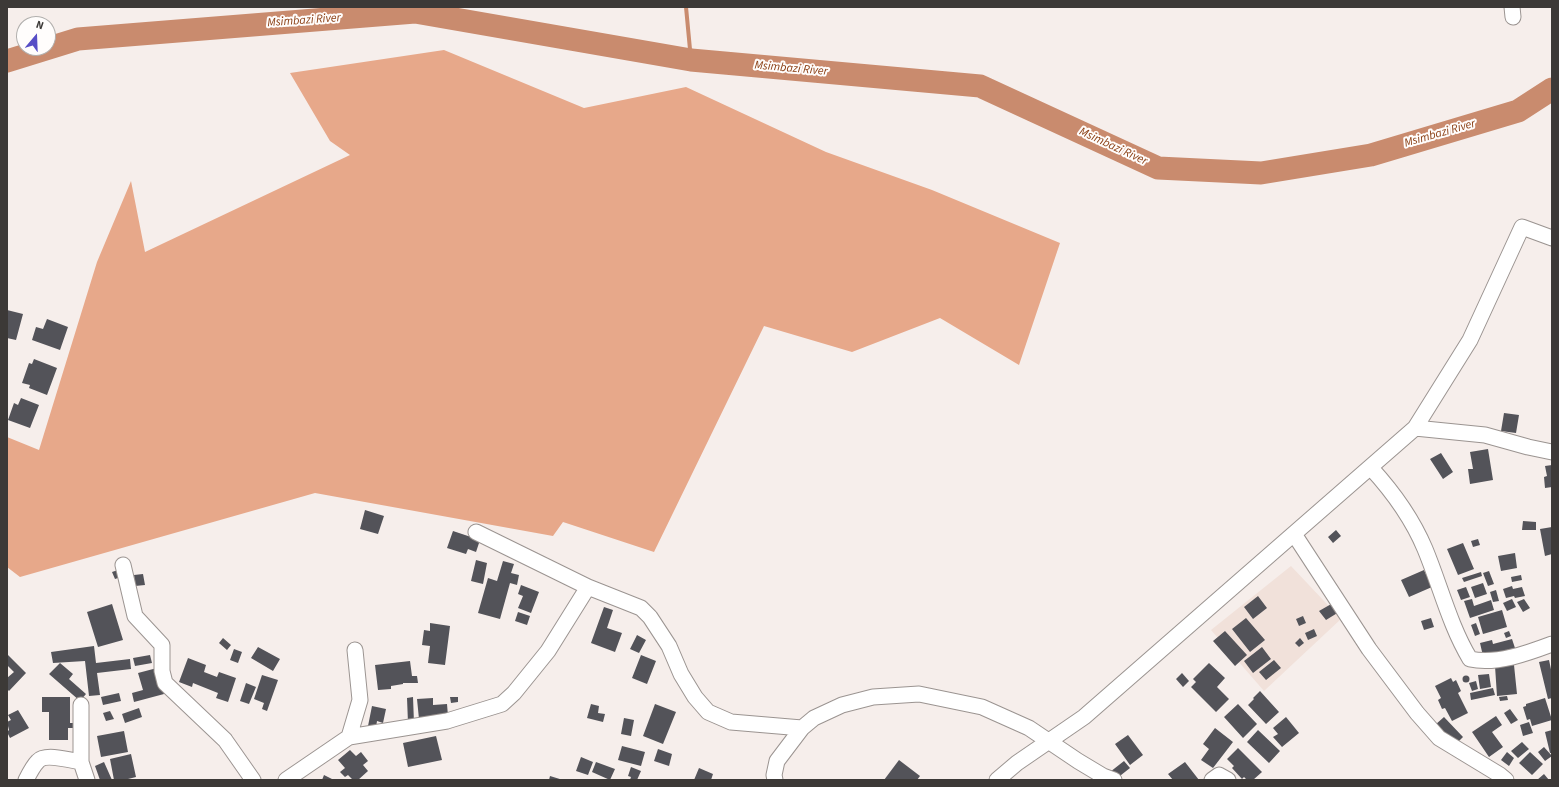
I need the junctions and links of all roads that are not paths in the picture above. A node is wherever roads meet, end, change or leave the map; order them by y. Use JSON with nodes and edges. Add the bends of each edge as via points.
{"nodes":[{"id":1,"x":1552,"y":238,"type":"edge"},
{"id":2,"x":1415,"y":428,"type":"junction"},
{"id":3,"x":1552,"y":452,"type":"edge"},
{"id":4,"x":1370,"y":468,"type":"junction"},
{"id":5,"x":476,"y":532,"type":"dead end"},
{"id":6,"x":1294,"y":534,"type":"junction"},
{"id":7,"x":123,"y":565,"type":"dead end"},
{"id":8,"x":588,"y":587,"type":"junction"},
{"id":9,"x":1552,"y":644,"type":"edge"},
{"id":10,"x":355,"y":650,"type":"dead end"},
{"id":11,"x":81,"y":705,"type":"dead end"},
{"id":12,"x":802,"y":728,"type":"junction"},
{"id":13,"x":349,"y":737,"type":"junction"},
{"id":14,"x":1049,"y":741,"type":"junction"},
{"id":15,"x":81,"y":762,"type":"junction"},
{"id":16,"x":26,"y":780,"type":"edge"},
{"id":17,"x":87,"y":780,"type":"edge"},
{"id":18,"x":253,"y":780,"type":"edge"},
{"id":19,"x":286,"y":780,"type":"edge"},
{"id":20,"x":775,"y":780,"type":"edge"},
{"id":21,"x":997,"y":780,"type":"edge"},
{"id":22,"x":1114,"y":780,"type":"edge"},
{"id":23,"x":1212,"y":780,"type":"edge"},
{"id":24,"x":1228,"y":780,"type":"edge"},
{"id":25,"x":1506,"y":780,"type":"edge"}],
"edges":[{"from":1,"to":2,"type":"street","via":[[1522,227],[1470,340]]},
{"from":2,"to":3,"type":"street","via":[[1485,435]]},
{"from":2,"to":4,"type":"street"},
{"from":4,"to":6,"type":"street"},
{"from":4,"to":9,"type":"street","via":[[1400,503],[1414,526],[1460,642],[1470,659],[1481,662],[1510,657]]},
{"from":5,"to":8,"type":"street"},
{"from":6,"to":14,"type":"street","via":[[1084,718]]},
{"from":6,"to":25,"type":"street","via":[[1369,650],[1417,713],[1439,738]]},
{"from":7,"to":18,"type":"street","via":[[135,616],[162,645],[162,671],[165,682],[225,740]]},
{"from":8,"to":12,"type":"street","via":[[641,608],[650,617],[669,646],[681,674],[695,697],[708,712],[730,722]]},
{"from":8,"to":13,"type":"street","via":[[548,651],[514,694],[502,704],[447,720]]},
{"from":10,"to":13,"type":"street","via":[[360,700]]},
{"from":11,"to":15,"type":"street"},
{"from":12,"to":14,"type":"street","via":[[814,718],[842,705],[873,697],[918,694],[982,707],[1029,728]]},
{"from":12,"to":20,"type":"street","via":[[778,761]]},
{"from":13,"to":19,"type":"street"},
{"from":14,"to":21,"type":"street"},
{"from":14,"to":22,"type":"street","via":[[1103,776]]},
{"from":15,"to":16,"type":"street","via":[[48,756],[38,761]]},
{"from":15,"to":17,"type":"street"},
{"from":23,"to":24,"type":"street","via":[[1219,775]]}]}
